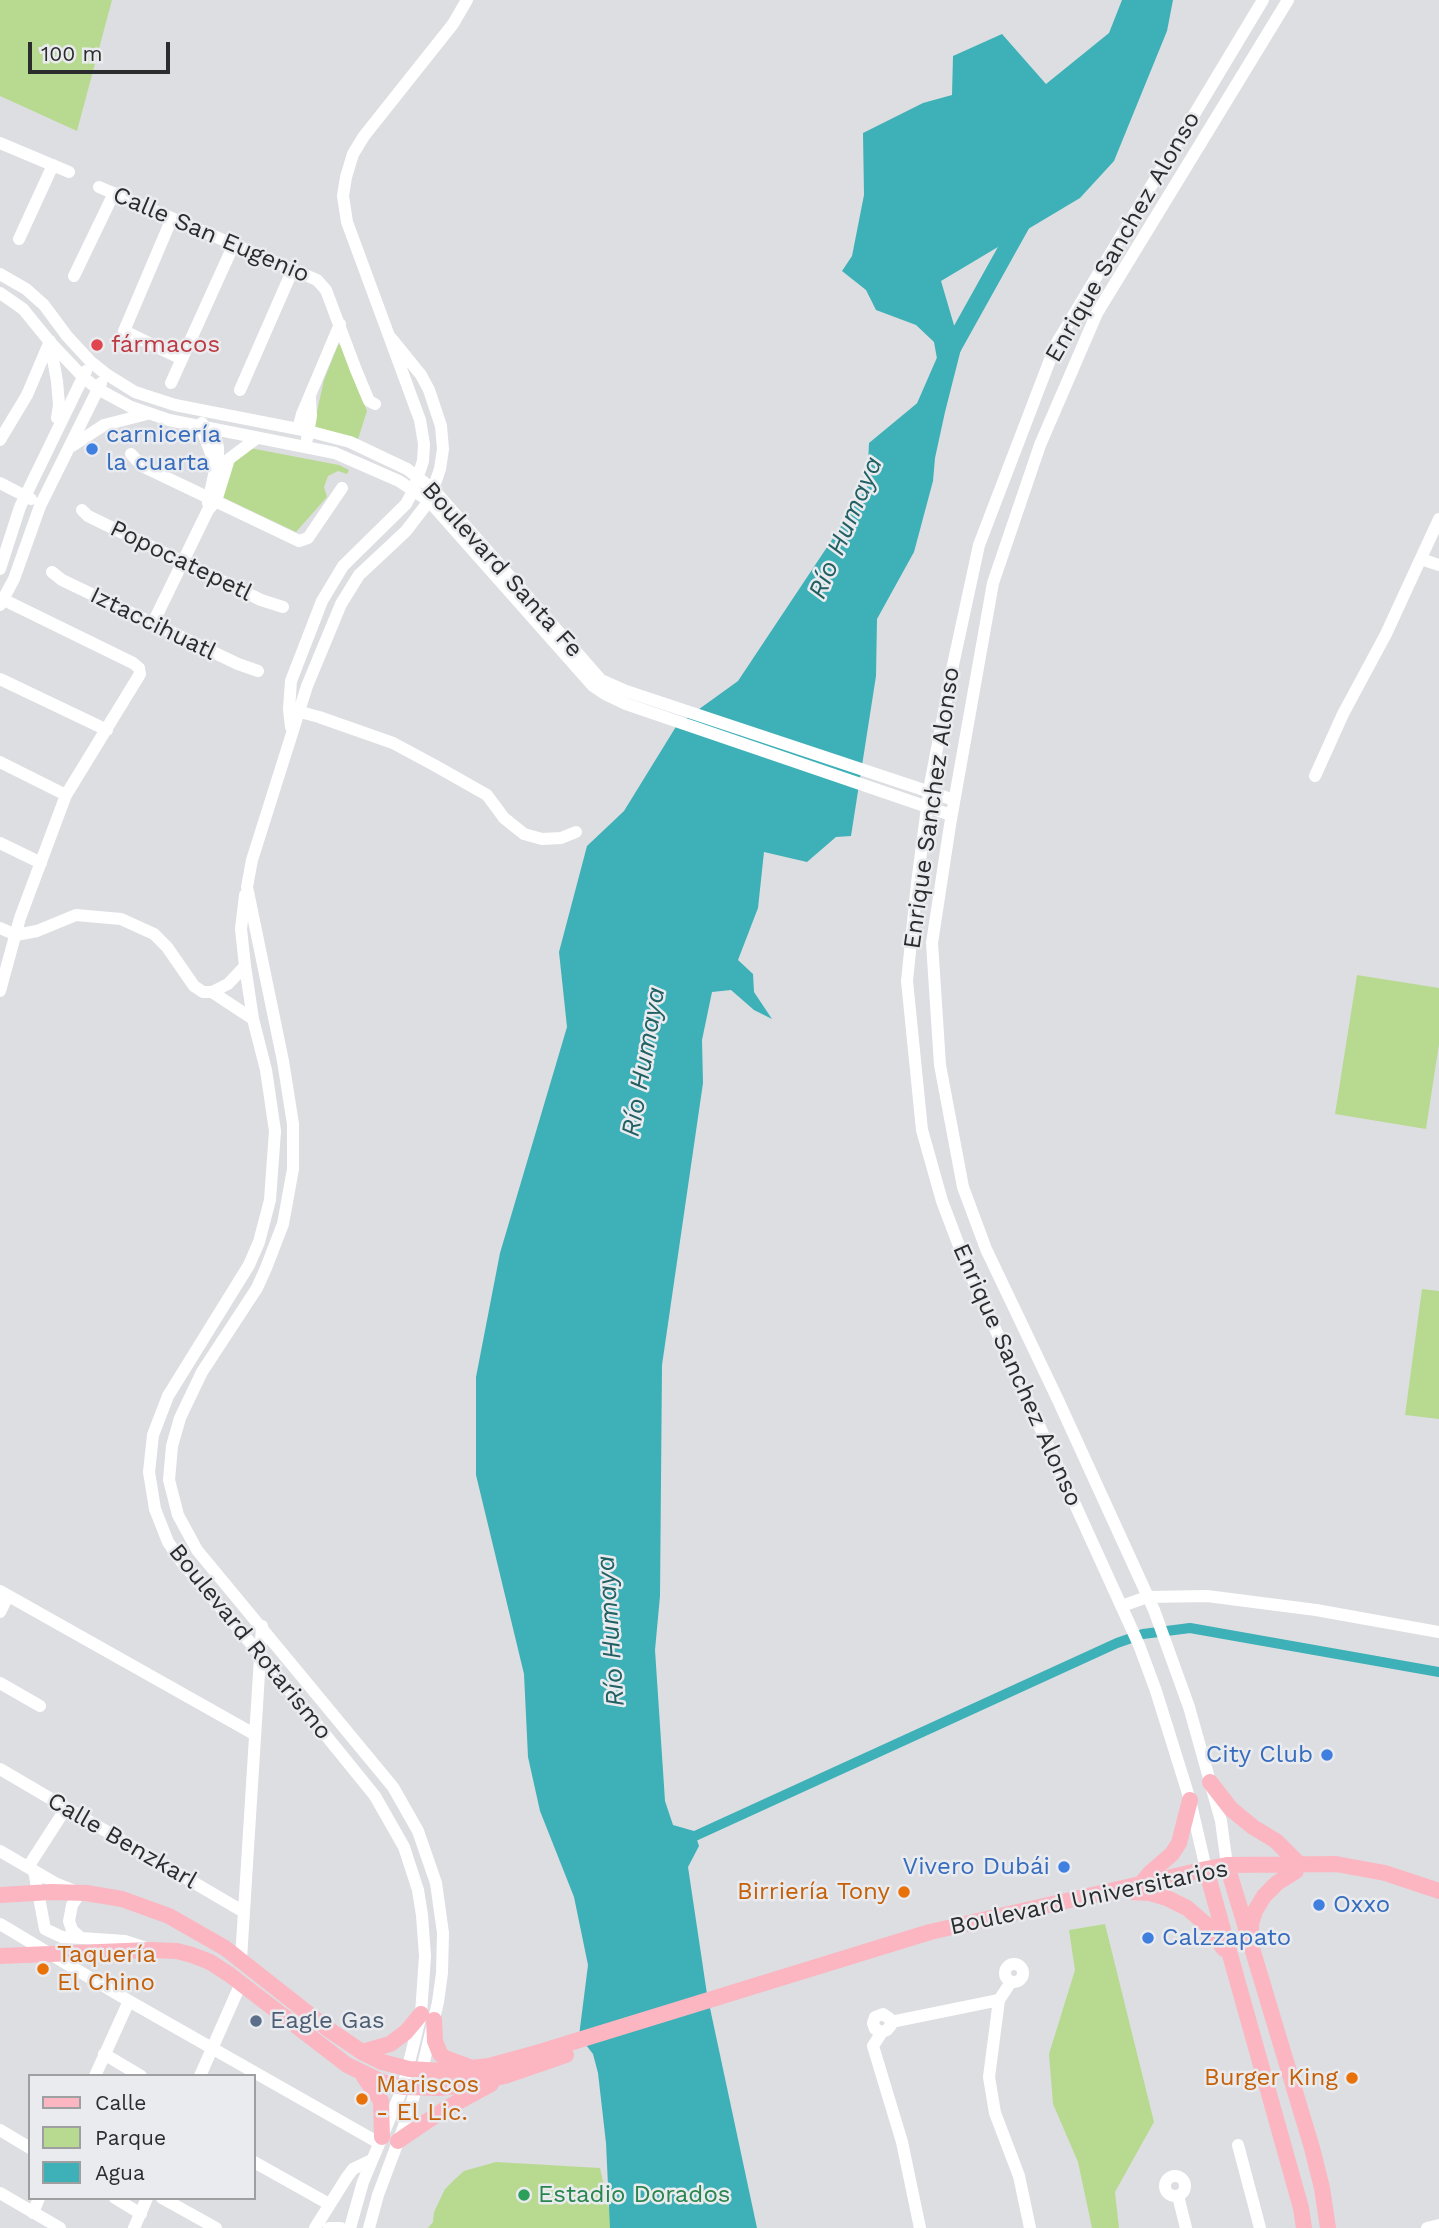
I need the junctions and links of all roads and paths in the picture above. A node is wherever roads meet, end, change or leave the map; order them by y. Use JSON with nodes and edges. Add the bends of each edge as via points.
{"nodes":[{"id":1,"x":467,"y":0,"type":"edge"},
{"id":2,"x":1263,"y":0,"type":"edge"},
{"id":3,"x":1288,"y":0,"type":"edge"},
{"id":4,"x":0,"y":143,"type":"edge"},
{"id":5,"x":53,"y":165,"type":"junction"},
{"id":6,"x":69,"y":172,"type":"dead end"},
{"id":7,"x":99,"y":187,"type":"dead end"},
{"id":8,"x":114,"y":193,"type":"junction"},
{"id":9,"x":173,"y":218,"type":"junction"},
{"id":10,"x":19,"y":239,"type":"dead end"},
{"id":11,"x":234,"y":244,"type":"junction"},
{"id":12,"x":293,"y":269,"type":"junction"},
{"id":13,"x":0,"y":274,"type":"edge"},
{"id":14,"x":74,"y":276,"type":"dead end"},
{"id":15,"x":0,"y":293,"type":"edge"},
{"id":16,"x":340,"y":324,"type":"junction"},
{"id":17,"x":391,"y":338,"type":"junction"},
{"id":18,"x":50,"y":342,"type":"junction"},
{"id":19,"x":182,"y":359,"type":"junction"},
{"id":20,"x":91,"y":362,"type":"junction"},
{"id":21,"x":1047,"y":369,"type":"junction"},
{"id":22,"x":106,"y":374,"type":"junction"},
{"id":23,"x":83,"y":377,"type":"junction"},
{"id":24,"x":1069,"y":378,"type":"junction"},
{"id":25,"x":171,"y":383,"type":"dead end"},
{"id":26,"x":98,"y":389,"type":"junction"},
{"id":27,"x":240,"y":390,"type":"dead end"},
{"id":28,"x":375,"y":404,"type":"dead end"},
{"id":29,"x":207,"y":411,"type":"junction"},
{"id":30,"x":149,"y":414,"type":"junction"},
{"id":31,"x":207,"y":428,"type":"junction"},
{"id":32,"x":56,"y":429,"type":"junction"},
{"id":33,"x":303,"y":430,"type":"junction"},
{"id":34,"x":257,"y":438,"type":"junction"},
{"id":35,"x":0,"y":440,"type":"edge"},
{"id":36,"x":306,"y":447,"type":"junction"},
{"id":37,"x":69,"y":448,"type":"junction"},
{"id":38,"x":131,"y":454,"type":"dead end"},
{"id":39,"x":221,"y":462,"type":"junction"},
{"id":40,"x":418,"y":477,"type":"junction"},
{"id":41,"x":0,"y":483,"type":"edge"},
{"id":42,"x":342,"y":488,"type":"dead end"},
{"id":43,"x":413,"y":491,"type":"junction"},
{"id":44,"x":431,"y":495,"type":"junction"},
{"id":45,"x":26,"y":496,"type":"junction"},
{"id":46,"x":211,"y":503,"type":"junction"},
{"id":47,"x":40,"y":506,"type":"junction"},
{"id":48,"x":82,"y":510,"type":"dead end"},
{"id":49,"x":1439,"y":519,"type":"edge"},
{"id":50,"x":1422,"y":559,"type":"junction"},
{"id":51,"x":1,"y":562,"type":"edge"},
{"id":52,"x":183,"y":562,"type":"junction"},
{"id":53,"x":1439,"y":565,"type":"edge"},
{"id":54,"x":52,"y":572,"type":"dead end"},
{"id":55,"x":1,"y":601,"type":"edge"},
{"id":56,"x":283,"y":607,"type":"dead end"},
{"id":57,"x":153,"y":623,"type":"junction"},
{"id":58,"x":258,"y":671,"type":"dead end"},
{"id":59,"x":0,"y":679,"type":"edge"},
{"id":60,"x":294,"y":710,"type":"junction"},
{"id":61,"x":107,"y":730,"type":"junction"},
{"id":62,"x":745,"y":739,"type":"junction"},
{"id":63,"x":939,"y":743,"type":"junction"},
{"id":64,"x":964,"y":747,"type":"junction"},
{"id":65,"x":0,"y":762,"type":"edge"},
{"id":66,"x":1315,"y":776,"type":"dead end"},
{"id":67,"x":929,"y":793,"type":"junction"},
{"id":68,"x":66,"y":795,"type":"junction"},
{"id":69,"x":954,"y":800,"type":"junction"},
{"id":70,"x":927,"y":808,"type":"junction"},
{"id":71,"x":951,"y":816,"type":"junction"},
{"id":72,"x":576,"y":832,"type":"dead end"},
{"id":73,"x":0,"y":844,"type":"edge"},
{"id":74,"x":41,"y":863,"type":"junction"},
{"id":75,"x":247,"y":887,"type":"junction"},
{"id":76,"x":0,"y":928,"type":"edge"},
{"id":77,"x":16,"y":935,"type":"junction"},
{"id":78,"x":245,"y":967,"type":"junction"},
{"id":79,"x":0,"y":991,"type":"edge"},
{"id":80,"x":212,"y":992,"type":"junction"},
{"id":81,"x":253,"y":1019,"type":"junction"},
{"id":82,"x":4,"y":1594,"type":"edge"},
{"id":83,"x":1147,"y":1597,"type":"junction"},
{"id":84,"x":1125,"y":1611,"type":"junction"},
{"id":85,"x":0,"y":1612,"type":"edge"},
{"id":86,"x":262,"y":1626,"type":"junction"},
{"id":87,"x":1439,"y":1632,"type":"edge"},
{"id":88,"x":259,"y":1653,"type":"junction"},
{"id":89,"x":302,"y":1675,"type":"junction"},
{"id":90,"x":0,"y":1683,"type":"edge"},
{"id":91,"x":295,"y":1696,"type":"junction"},
{"id":92,"x":40,"y":1706,"type":"dead end"},
{"id":93,"x":254,"y":1734,"type":"junction"},
{"id":94,"x":0,"y":1769,"type":"edge"},
{"id":95,"x":1210,"y":1782,"type":"junction"},
{"id":96,"x":1190,"y":1800,"type":"junction"},
{"id":97,"x":66,"y":1808,"type":"junction"},
{"id":98,"x":0,"y":1851,"type":"edge"},
{"id":99,"x":1297,"y":1867,"type":"junction"},
{"id":100,"x":31,"y":1869,"type":"junction"},
{"id":101,"x":1229,"y":1870,"type":"junction"},
{"id":102,"x":1208,"y":1874,"type":"junction"},
{"id":103,"x":1133,"y":1888,"type":"junction"},
{"id":104,"x":1439,"y":1891,"type":"edge"},
{"id":105,"x":38,"y":1892,"type":"junction"},
{"id":106,"x":80,"y":1893,"type":"junction"},
{"id":107,"x":0,"y":1895,"type":"edge"},
{"id":108,"x":1439,"y":1900,"type":"edge"},
{"id":109,"x":244,"y":1912,"type":"junction"},
{"id":110,"x":0,"y":1924,"type":"edge"},
{"id":111,"x":81,"y":1938,"type":"junction"},
{"id":112,"x":1252,"y":1946,"type":"junction"},
{"id":113,"x":150,"y":1950,"type":"junction"},
{"id":114,"x":50,"y":1954,"type":"junction"},
{"id":115,"x":0,"y":1956,"type":"edge"},
{"id":116,"x":1231,"y":1956,"type":"junction"},
{"id":117,"x":241,"y":1959,"type":"junction"},
{"id":118,"x":1011,"y":1982,"type":"dead end"},
{"id":119,"x":241,"y":1983,"type":"junction"},
{"id":120,"x":999,"y":2000,"type":"junction"},
{"id":121,"x":129,"y":2001,"type":"junction"},
{"id":122,"x":427,"y":2017,"type":"junction"},
{"id":123,"x":212,"y":2049,"type":"junction"},
{"id":124,"x":362,"y":2053,"type":"junction"},
{"id":125,"x":104,"y":2054,"type":"junction"},
{"id":126,"x":542,"y":2057,"type":"junction"},
{"id":127,"x":476,"y":2068,"type":"junction"},
{"id":128,"x":357,"y":2070,"type":"junction"},
{"id":129,"x":415,"y":2070,"type":"junction"},
{"id":130,"x":96,"y":2074,"type":"edge"},
{"id":131,"x":138,"y":2074,"type":"edge"},
{"id":132,"x":201,"y":2074,"type":"edge"},
{"id":133,"x":505,"y":2076,"type":"junction"},
{"id":134,"x":410,"y":2087,"type":"junction"},
{"id":135,"x":0,"y":2130,"type":"edge"},
{"id":136,"x":381,"y":2140,"type":"junction"},
{"id":137,"x":398,"y":2141,"type":"junction"},
{"id":138,"x":1238,"y":2144,"type":"dead end"},
{"id":139,"x":28,"y":2147,"type":"edge"},
{"id":140,"x":372,"y":2160,"type":"junction"},
{"id":141,"x":256,"y":2163,"type":"edge"},
{"id":142,"x":0,"y":2193,"type":"edge"},
{"id":143,"x":1178,"y":2196,"type":"dead end"},
{"id":144,"x":38,"y":2200,"type":"edge"},
{"id":145,"x":118,"y":2200,"type":"edge"},
{"id":146,"x":146,"y":2200,"type":"edge"},
{"id":147,"x":166,"y":2200,"type":"edge"},
{"id":148,"x":329,"y":2204,"type":"junction"},
{"id":149,"x":33,"y":2213,"type":"junction"},
{"id":150,"x":141,"y":2214,"type":"junction"},
{"id":151,"x":1439,"y":2225,"type":"edge"},
{"id":152,"x":60,"y":2228,"type":"edge"},
{"id":153,"x":134,"y":2228,"type":"edge"},
{"id":154,"x":216,"y":2228,"type":"edge"},
{"id":155,"x":316,"y":2228,"type":"edge"},
{"id":156,"x":329,"y":2228,"type":"edge"},
{"id":157,"x":341,"y":2228,"type":"edge"},
{"id":158,"x":350,"y":2228,"type":"edge"},
{"id":159,"x":369,"y":2228,"type":"edge"},
{"id":160,"x":920,"y":2228,"type":"edge"},
{"id":161,"x":1030,"y":2228,"type":"edge"},
{"id":162,"x":1186,"y":2228,"type":"edge"},
{"id":163,"x":1260,"y":2228,"type":"edge"},
{"id":164,"x":1304,"y":2228,"type":"edge"},
{"id":165,"x":1328,"y":2228,"type":"edge"},
{"id":166,"x":1427,"y":2228,"type":"edge"}],
"edges":[{"from":1,"to":17,"type":"street","via":[[364,136],[346,177],[347,222]]},
{"from":2,"to":21,"type":"street","name":"Enrique Sanchez Alonso","via":[[1056,344]]},
{"from":3,"to":24,"type":"street","name":"Enrique Sanchez Alonso","via":[[1097,313]]},
{"from":4,"to":5,"type":"street"},
{"from":5,"to":6,"type":"street"},
{"from":5,"to":10,"type":"street"},
{"from":7,"to":8,"type":"street","name":"Calle San Eugenio"},
{"from":8,"to":9,"type":"street","name":"Calle San Eugenio"},
{"from":8,"to":14,"type":"street"},
{"from":9,"to":11,"type":"street","name":"Calle San Eugenio"},
{"from":9,"to":19,"type":"street","via":[[124,331]]},
{"from":11,"to":12,"type":"street","name":"Calle San Eugenio"},
{"from":11,"to":19,"type":"street"},
{"from":12,"to":16,"type":"street","name":"Calle San Eugenio","via":[[322,285]]},
{"from":12,"to":27,"type":"street"},
{"from":13,"to":20,"type":"street","name":"Boulevard Santa Fe","via":[[36,296]]},
{"from":15,"to":18,"type":"street","name":"Boulevard Santa Fe","via":[[23,309]]},
{"from":16,"to":28,"type":"street","via":[[369,401]]},
{"from":16,"to":33,"type":"street","via":[[310,397],[311,416]]},
{"from":17,"to":40,"type":"street","via":[[423,431]]},
{"from":17,"to":44,"type":"street","via":[[425,382],[441,426],[443,449]]},
{"from":18,"to":23,"type":"street","name":"Boulevard Santa Fe"},
{"from":18,"to":32,"type":"street","via":[[59,405]]},
{"from":18,"to":35,"type":"street","via":[[27,395]]},
{"from":19,"to":25,"type":"street"},
{"from":20,"to":22,"type":"street","name":"Boulevard Santa Fe"},
{"from":20,"to":23,"type":"street"},
{"from":21,"to":24,"type":"street"},
{"from":21,"to":63,"type":"street","name":"Enrique Sanchez Alonso","via":[[979,545]]},
{"from":22,"to":26,"type":"street"},
{"from":22,"to":29,"type":"street","name":"Boulevard Santa Fe","via":[[149,398]]},
{"from":23,"to":26,"type":"street","name":"Boulevard Santa Fe"},
{"from":23,"to":32,"type":"street"},
{"from":24,"to":64,"type":"street","name":"Enrique Sanchez Alonso","via":[[1040,445],[993,583]]},
{"from":26,"to":30,"type":"street","name":"Boulevard Santa Fe"},
{"from":26,"to":37,"type":"street"},
{"from":29,"to":31,"type":"street"},
{"from":29,"to":33,"type":"street","name":"Boulevard Santa Fe"},
{"from":30,"to":31,"type":"street","name":"Boulevard Santa Fe"},
{"from":30,"to":37,"type":"street","via":[[104,425]]},
{"from":31,"to":34,"type":"street","name":"Boulevard Santa Fe"},
{"from":31,"to":39,"type":"street"},
{"from":32,"to":45,"type":"street"},
{"from":33,"to":36,"type":"street"},
{"from":33,"to":40,"type":"street","name":"Boulevard Santa Fe","via":[[363,447]]},
{"from":34,"to":36,"type":"street","name":"Boulevard Santa Fe"},
{"from":34,"to":39,"type":"street"},
{"from":36,"to":43,"type":"street","name":"Boulevard Santa Fe","via":[[350,458]]},
{"from":37,"to":47,"type":"street"},
{"from":38,"to":46,"type":"street","via":[[142,466]]},
{"from":39,"to":46,"type":"street"},
{"from":40,"to":43,"type":"street"},
{"from":40,"to":44,"type":"street","name":"Boulevard Santa Fe"},
{"from":41,"to":45,"type":"street"},
{"from":42,"to":46,"type":"street","via":[[304,541]]},
{"from":43,"to":44,"type":"street","name":"Boulevard Santa Fe"},
{"from":43,"to":60,"type":"street","via":[[343,566],[322,601],[291,681]]},
{"from":44,"to":60,"type":"street","via":[[406,531],[348,591]]},
{"from":44,"to":62,"type":"street","name":"Boulevard Santa Fe","via":[[601,680]]},
{"from":45,"to":47,"type":"street"},
{"from":45,"to":51,"type":"street"},
{"from":46,"to":52,"type":"street"},
{"from":47,"to":55,"type":"street","via":[[14,579]]},
{"from":48,"to":52,"type":"street","name":"Popocatepetl"},
{"from":49,"to":50,"type":"street"},
{"from":50,"to":53,"type":"street"},
{"from":50,"to":66,"type":"street"},
{"from":52,"to":56,"type":"street","name":"Popocatepetl"},
{"from":52,"to":57,"type":"street"},
{"from":54,"to":57,"type":"street","name":"Iztaccihuatl"},
{"from":55,"to":61,"type":"street","via":[[138,668],[140,674]]},
{"from":57,"to":58,"type":"street","name":"Iztaccihuatl"},
{"from":59,"to":61,"type":"street"},
{"from":60,"to":72,"type":"street","via":[[393,743],[434,765],[486,795],[503,818],[524,834],[552,839]]},
{"from":60,"to":75,"type":"street","name":"Boulevard Rotarismo"},
{"from":61,"to":68,"type":"street"},
{"from":62,"to":67,"type":"street","name":"Boulevard Santa Fe"},
{"from":62,"to":70,"type":"street","name":"Boulevard Santa Fe"},
{"from":63,"to":64,"type":"street"},
{"from":63,"to":67,"type":"street","name":"Enrique Sanchez Alonso"},
{"from":64,"to":69,"type":"street","name":"Enrique Sanchez Alonso"},
{"from":65,"to":68,"type":"street"},
{"from":67,"to":69,"type":"street","name":"Boulevard Santa Fe"},
{"from":67,"to":70,"type":"street","name":"Enrique Sanchez Alonso"},
{"from":68,"to":74,"type":"street"},
{"from":69,"to":71,"type":"street","name":"Enrique Sanchez Alonso"},
{"from":70,"to":71,"type":"street","name":"Boulevard Santa Fe"},
{"from":70,"to":84,"type":"street","name":"Enrique Sanchez Alonso","via":[[907,981],[922,1130],[967,1267]]},
{"from":71,"to":83,"type":"street","name":"Enrique Sanchez Alonso","via":[[932,943],[940,1065],[962,1187],[986,1249]]},
{"from":73,"to":74,"type":"street"},
{"from":74,"to":77,"type":"street"},
{"from":75,"to":78,"type":"street","name":"Boulevard Rotarismo","via":[[241,921]]},
{"from":75,"to":86,"type":"street","name":"Boulevard Rotarismo","via":[[285,1073],[293,1124],[293,1169],[283,1224],[257,1288],[202,1372],[180,1419],[169,1480],[178,1515],[197,1550]]},
{"from":76,"to":77,"type":"street"},
{"from":77,"to":79,"type":"street"},
{"from":77,"to":80,"type":"street","via":[[37,932],[76,915],[121,919],[153,934],[194,986]]},
{"from":78,"to":80,"type":"street","via":[[229,984]]},
{"from":78,"to":81,"type":"street","name":"Boulevard Rotarismo"},
{"from":80,"to":81,"type":"street"},
{"from":81,"to":88,"type":"street","name":"Boulevard Rotarismo","via":[[275,1131],[270,1200],[249,1265],[168,1396],[153,1435],[149,1472],[155,1509],[168,1542]]},
{"from":82,"to":85,"type":"street"},
{"from":82,"to":93,"type":"street"},
{"from":83,"to":84,"type":"street"},
{"from":83,"to":87,"type":"street","via":[[1229,1598]]},
{"from":83,"to":95,"type":"street","name":"Enrique Sanchez Alonso","via":[[1182,1684]]},
{"from":84,"to":96,"type":"street","name":"Enrique Sanchez Alonso","via":[[1156,1690]]},
{"from":86,"to":88,"type":"street"},
{"from":86,"to":89,"type":"street","name":"Boulevard Rotarismo"},
{"from":88,"to":91,"type":"street","name":"Boulevard Rotarismo"},
{"from":88,"to":93,"type":"street"},
{"from":89,"to":91,"type":"street"},
{"from":89,"to":122,"type":"street","name":"Boulevard Rotarismo","via":[[393,1787],[428,1854],[443,1933],[442,1973]]},
{"from":90,"to":92,"type":"street"},
{"from":91,"to":122,"type":"street","name":"Boulevard Rotarismo","via":[[375,1796],[404,1847],[422,1915]]},
{"from":93,"to":109,"type":"street"},
{"from":94,"to":97,"type":"street","name":"Calle Benzkarl"},
{"from":95,"to":99,"type":"main road","via":[[1231,1809],[1276,1841]]},
{"from":95,"to":101,"type":"street","name":"Enrique Sanchez Alonso"},
{"from":96,"to":102,"type":"street","name":"Enrique Sanchez Alonso"},
{"from":96,"to":103,"type":"main road","via":[[1172,1854]]},
{"from":97,"to":100,"type":"street"},
{"from":97,"to":109,"type":"street","name":"Calle Benzkarl"},
{"from":98,"to":100,"type":"street"},
{"from":99,"to":101,"type":"main road","name":"Boulevard Universitarios"},
{"from":99,"to":104,"type":"main road","name":"Boulevard Universitarios","via":[[1336,1864]]},
{"from":99,"to":108,"type":"main road","name":"Boulevard Universitarios","via":[[1372,1879]]},
{"from":99,"to":112,"type":"main road","via":[[1258,1903],[1251,1924]]},
{"from":100,"to":105,"type":"street"},
{"from":100,"to":106,"type":"street"},
{"from":101,"to":102,"type":"main road","name":"Boulevard Universitarios"},
{"from":101,"to":112,"type":"main road"},
{"from":102,"to":103,"type":"main road","name":"Boulevard Universitarios"},
{"from":102,"to":116,"type":"main road"},
{"from":103,"to":116,"type":"main road","via":[[1187,1908]]},
{"from":103,"to":126,"type":"main road","name":"Boulevard Universitarios","via":[[942,1929]]},
{"from":105,"to":106,"type":"main road"},
{"from":105,"to":107,"type":"main road"},
{"from":105,"to":111,"type":"street","via":[[45,1928],[53,1934]]},
{"from":106,"to":111,"type":"street","via":[[69,1921]]},
{"from":106,"to":117,"type":"main road","via":[[122,1899],[169,1916]]},
{"from":109,"to":117,"type":"street"},
{"from":110,"to":114,"type":"street"},
{"from":111,"to":113,"type":"street","via":[[125,1941]]},
{"from":112,"to":165,"type":"main road","via":[[1318,2171]]},
{"from":113,"to":114,"type":"main road"},
{"from":113,"to":119,"type":"main road","via":[[192,1955]]},
{"from":114,"to":115,"type":"main road"},
{"from":114,"to":121,"type":"street"},
{"from":116,"to":164,"type":"main road"},
{"from":117,"to":124,"type":"main road"},
{"from":118,"to":120,"type":"street"},
{"from":119,"to":123,"type":"street"},
{"from":119,"to":128,"type":"main road","via":[[327,2052]]},
{"from":120,"to":160,"type":"street","via":[[887,2027],[873,2046],[902,2142]]},
{"from":120,"to":161,"type":"street","via":[[989,2062],[991,2095]]},
{"from":121,"to":123,"type":"street"},
{"from":121,"to":125,"type":"street"},
{"from":122,"to":124,"type":"main road","via":[[390,2045]]},
{"from":122,"to":127,"type":"main road","via":[[440,2054]]},
{"from":122,"to":129,"type":"street","name":"Boulevard Rotarismo"},
{"from":123,"to":132,"type":"street"},
{"from":123,"to":136,"type":"street"},
{"from":124,"to":129,"type":"main road"},
{"from":125,"to":130,"type":"street"},
{"from":125,"to":131,"type":"street"},
{"from":126,"to":127,"type":"main road"},
{"from":126,"to":133,"type":"main road"},
{"from":127,"to":129,"type":"main road"},
{"from":128,"to":134,"type":"main road","via":[[382,2082]]},
{"from":128,"to":136,"type":"main road","via":[[381,2101]]},
{"from":129,"to":134,"type":"street","name":"Boulevard Rotarismo"},
{"from":133,"to":134,"type":"main road","via":[[457,2086]]},
{"from":133,"to":137,"type":"main road"},
{"from":134,"to":136,"type":"street","name":"Boulevard Rotarismo"},
{"from":134,"to":137,"type":"street","name":"Boulevard Rotarismo"},
{"from":135,"to":139,"type":"street"},
{"from":136,"to":140,"type":"street","name":"Boulevard Rotarismo"},
{"from":137,"to":159,"type":"street","name":"Boulevard Rotarismo"},
{"from":138,"to":163,"type":"street"},
{"from":140,"to":148,"type":"street","via":[[354,2169]]},
{"from":140,"to":158,"type":"street","name":"Boulevard Rotarismo"},
{"from":141,"to":148,"type":"street"},
{"from":142,"to":149,"type":"street"},
{"from":143,"to":162,"type":"street"},
{"from":144,"to":149,"type":"street"},
{"from":145,"to":150,"type":"street"},
{"from":146,"to":150,"type":"street"},
{"from":147,"to":154,"type":"street"},
{"from":148,"to":155,"type":"street"},
{"from":149,"to":152,"type":"street"},
{"from":150,"to":153,"type":"street"},
{"from":151,"to":166,"type":"street"},
{"from":156,"to":157,"type":"street"}]}
